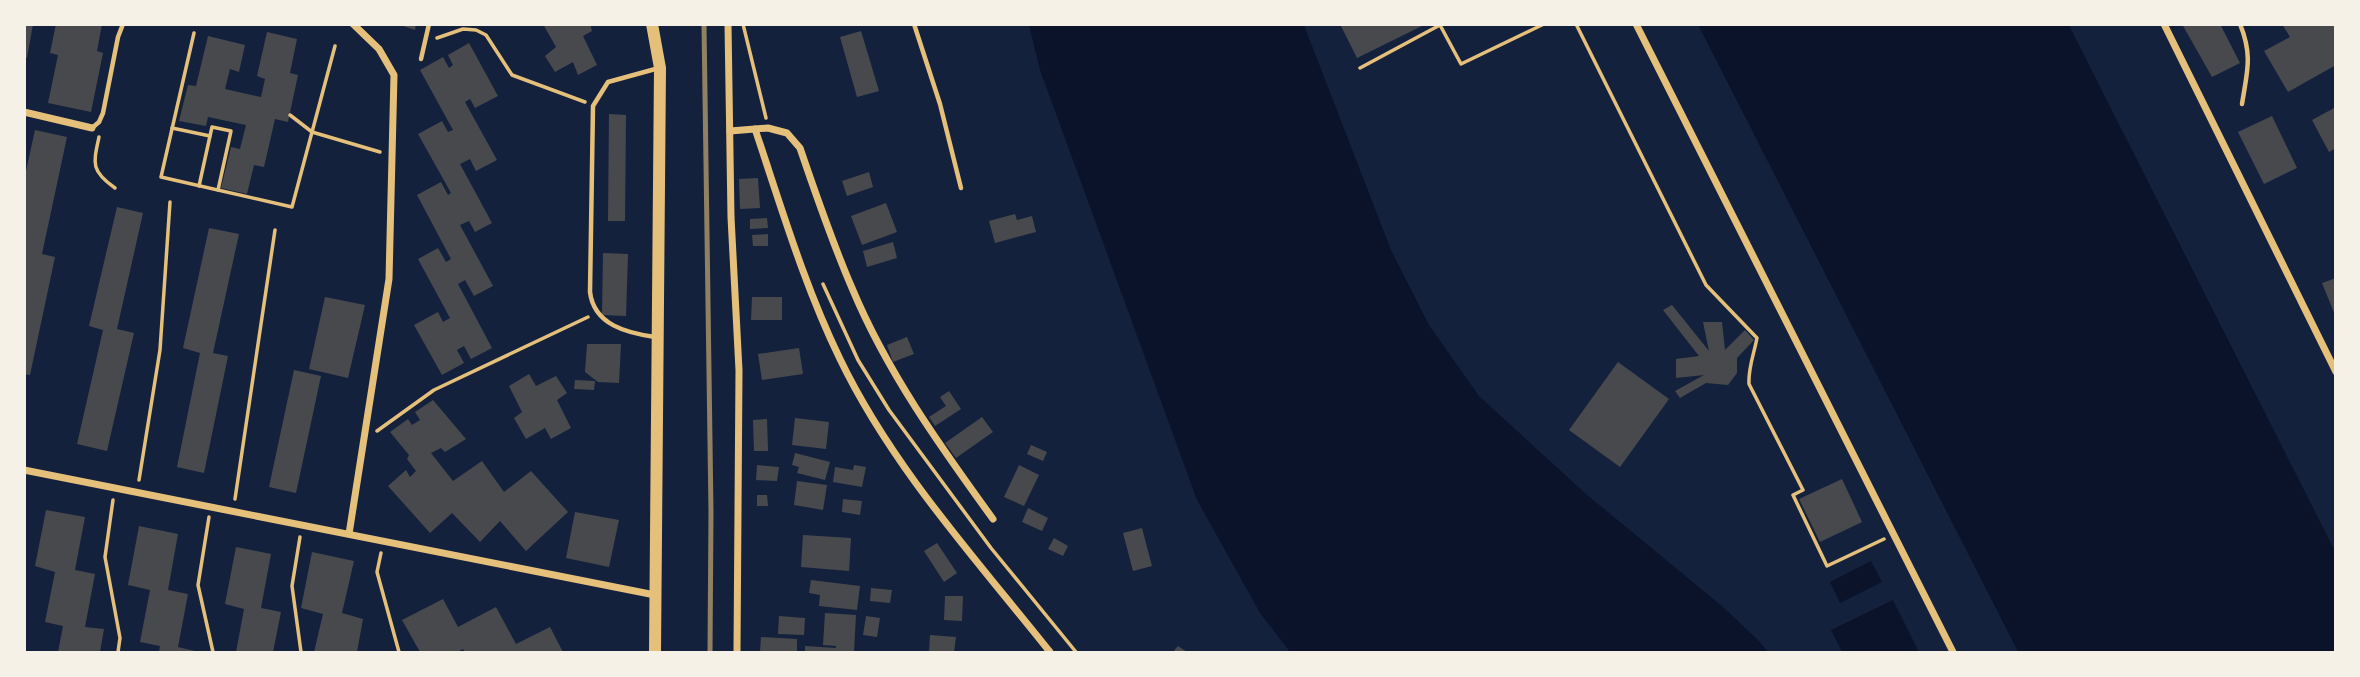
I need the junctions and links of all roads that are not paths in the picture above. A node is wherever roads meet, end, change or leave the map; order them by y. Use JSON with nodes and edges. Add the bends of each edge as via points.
{"nodes":[{"id":1,"x":123,"y":24,"type":"edge"},
{"id":2,"x":353,"y":24,"type":"edge"},
{"id":3,"x":429,"y":24,"type":"edge"},
{"id":4,"x":652,"y":24,"type":"edge"},
{"id":5,"x":728,"y":24,"type":"edge"},
{"id":6,"x":914,"y":24,"type":"edge"},
{"id":7,"x":1636,"y":24,"type":"edge"},
{"id":8,"x":2164,"y":24,"type":"edge"},
{"id":9,"x":2240,"y":24,"type":"edge"},
{"id":10,"x":421,"y":59,"type":"dead end"},
{"id":11,"x":660,"y":68,"type":"junction"},
{"id":12,"x":2242,"y":104,"type":"dead end"},
{"id":13,"x":24,"y":112,"type":"edge"},
{"id":14,"x":92,"y":128,"type":"joint"},
{"id":15,"x":755,"y":129,"type":"junction"},
{"id":16,"x":730,"y":131,"type":"junction"},
{"id":17,"x":961,"y":188,"type":"dead end"},
{"id":18,"x":656,"y":338,"type":"junction"},
{"id":19,"x":2336,"y":372,"type":"edge"},
{"id":20,"x":24,"y":470,"type":"edge"},
{"id":21,"x":993,"y":519,"type":"dead end"},
{"id":22,"x":349,"y":534,"type":"junction"},
{"id":23,"x":655,"y":595,"type":"junction"},
{"id":24,"x":655,"y":653,"type":"edge"},
{"id":25,"x":737,"y":653,"type":"edge"},
{"id":26,"x":1050,"y":653,"type":"edge"},
{"id":27,"x":1953,"y":653,"type":"edge"}],
"edges":[{"from":1,"to":14,"type":"lane","via":[[103,113]]},
{"from":2,"to":22,"type":"street","via":[[379,49],[394,75],[389,279]]},
{"from":3,"to":10,"type":"lane"},
{"from":4,"to":11,"type":"main road"},
{"from":5,"to":16,"type":"street"},
{"from":6,"to":17,"type":"lane"},
{"from":7,"to":27,"type":"street"},
{"from":8,"to":19,"type":"street"},
{"from":9,"to":12,"type":"lane","via":[[2249,61]]},
{"from":11,"to":18,"type":"main road"},
{"from":11,"to":18,"type":"lane","via":[[608,82],[593,106],[590,292],[596,313],[612,325]]},
{"from":13,"to":14,"type":"street"},
{"from":15,"to":16,"type":"street"},
{"from":15,"to":21,"type":"street","via":[[787,133],[800,148],[852,289],[888,361],[931,433]]},
{"from":15,"to":26,"type":"street","via":[[805,278],[840,360],[923,493]]},
{"from":16,"to":25,"type":"street","via":[[739,370]]},
{"from":18,"to":23,"type":"main road"},
{"from":20,"to":22,"type":"street"},
{"from":22,"to":23,"type":"street"},
{"from":23,"to":24,"type":"main road"}]}
